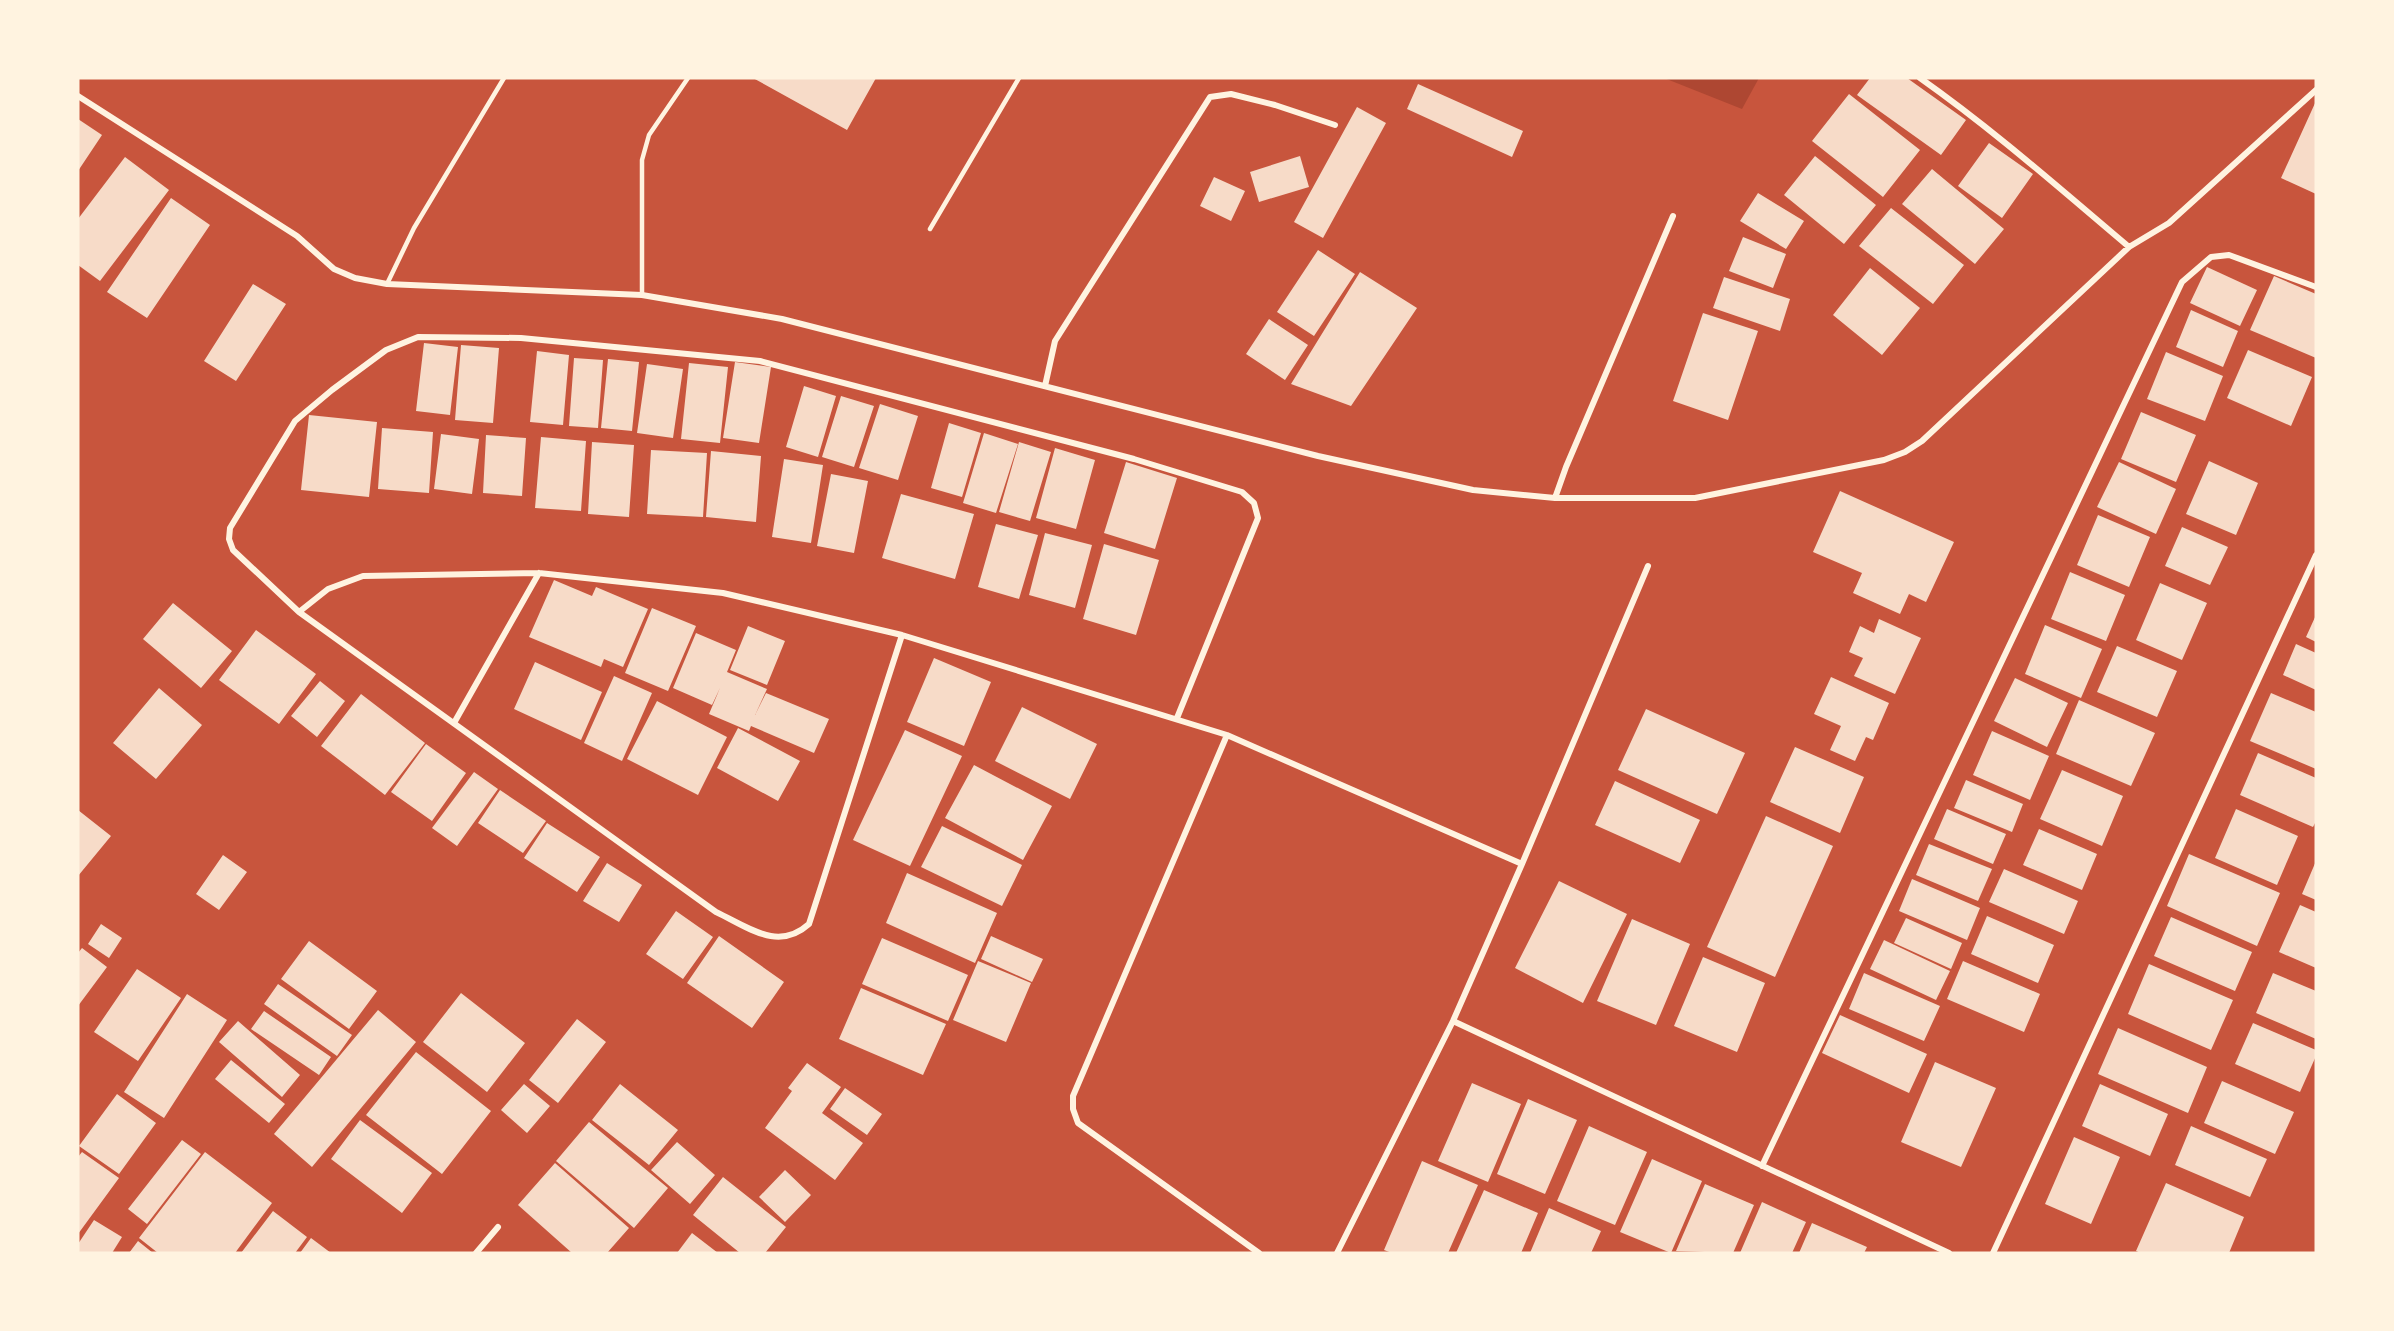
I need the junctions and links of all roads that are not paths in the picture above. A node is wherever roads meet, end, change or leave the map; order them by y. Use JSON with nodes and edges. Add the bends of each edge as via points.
{"nodes":[{"id":1,"x":504,"y":78,"type":"edge"},
{"id":2,"x":688,"y":78,"type":"edge"},
{"id":3,"x":1018,"y":78,"type":"edge"},
{"id":4,"x":1920,"y":78,"type":"edge"},
{"id":5,"x":2316,"y":90,"type":"edge"},
{"id":6,"x":78,"y":96,"type":"edge"},
{"id":7,"x":1335,"y":125,"type":"dead end"},
{"id":8,"x":1673,"y":216,"type":"dead end"},
{"id":9,"x":930,"y":230,"type":"dead end"},
{"id":10,"x":2129,"y":247,"type":"junction"},
{"id":11,"x":387,"y":284,"type":"junction"},
{"id":12,"x":2316,"y":287,"type":"edge"},
{"id":13,"x":642,"y":296,"type":"junction"},
{"id":14,"x":1045,"y":386,"type":"junction"},
{"id":15,"x":1555,"y":498,"type":"junction"},
{"id":16,"x":2316,"y":555,"type":"edge"},
{"id":17,"x":1648,"y":566,"type":"dead end"},
{"id":18,"x":539,"y":573,"type":"junction"},
{"id":19,"x":299,"y":612,"type":"junction"},
{"id":20,"x":902,"y":635,"type":"junction"},
{"id":21,"x":1177,"y":718,"type":"junction"},
{"id":22,"x":454,"y":723,"type":"junction"},
{"id":23,"x":1227,"y":735,"type":"junction"},
{"id":24,"x":1522,"y":864,"type":"junction"},
{"id":25,"x":1453,"y":1021,"type":"junction"},
{"id":26,"x":1762,"y":1166,"type":"junction"},
{"id":27,"x":498,"y":1227,"type":"dead end"},
{"id":28,"x":476,"y":1253,"type":"edge"},
{"id":29,"x":1259,"y":1253,"type":"edge"},
{"id":30,"x":1337,"y":1253,"type":"edge"},
{"id":31,"x":1949,"y":1253,"type":"edge"},
{"id":32,"x":1994,"y":1253,"type":"edge"}],
"edges":[{"from":1,"to":11,"type":"lane","via":[[414,228]]},
{"from":2,"to":13,"type":"lane","via":[[649,135],[642,160]]},
{"from":3,"to":9,"type":"lane"},
{"from":4,"to":10,"type":"street","via":[[2028,160]]},
{"from":5,"to":10,"type":"street","via":[[2169,223]]},
{"from":6,"to":11,"type":"street","via":[[297,236],[334,269]]},
{"from":7,"to":14,"type":"street","via":[[1231,94],[1210,97],[1055,341]]},
{"from":8,"to":15,"type":"street"},
{"from":10,"to":15,"type":"street","via":[[1922,441],[1905,452],[1873,463],[1695,498]]},
{"from":11,"to":13,"type":"street"},
{"from":12,"to":26,"type":"street","via":[[2229,255],[2211,257],[2182,282]]},
{"from":13,"to":14,"type":"street","via":[[782,319]]},
{"from":14,"to":15,"type":"street","via":[[1473,489]]},
{"from":16,"to":32,"type":"street"},
{"from":17,"to":24,"type":"street"},
{"from":18,"to":19,"type":"street","via":[[363,576],[328,589]]},
{"from":18,"to":20,"type":"street","via":[[723,592]]},
{"from":18,"to":22,"type":"street"},
{"from":19,"to":21,"type":"street","via":[[234,550],[230,528],[295,421],[386,350],[418,337],[521,338],[759,361],[1134,459],[1242,492],[1254,503],[1258,518]]},
{"from":19,"to":22,"type":"street"},
{"from":20,"to":21,"type":"street"},
{"from":20,"to":22,"type":"street","via":[[809,924],[787,938],[769,937],[716,912]]},
{"from":21,"to":23,"type":"street"},
{"from":23,"to":24,"type":"street"},
{"from":23,"to":29,"type":"street","via":[[1072,1096],[1078,1123]]},
{"from":24,"to":25,"type":"street"},
{"from":25,"to":26,"type":"street"},
{"from":25,"to":30,"type":"street"},
{"from":26,"to":31,"type":"street"},
{"from":27,"to":28,"type":"street"}]}
